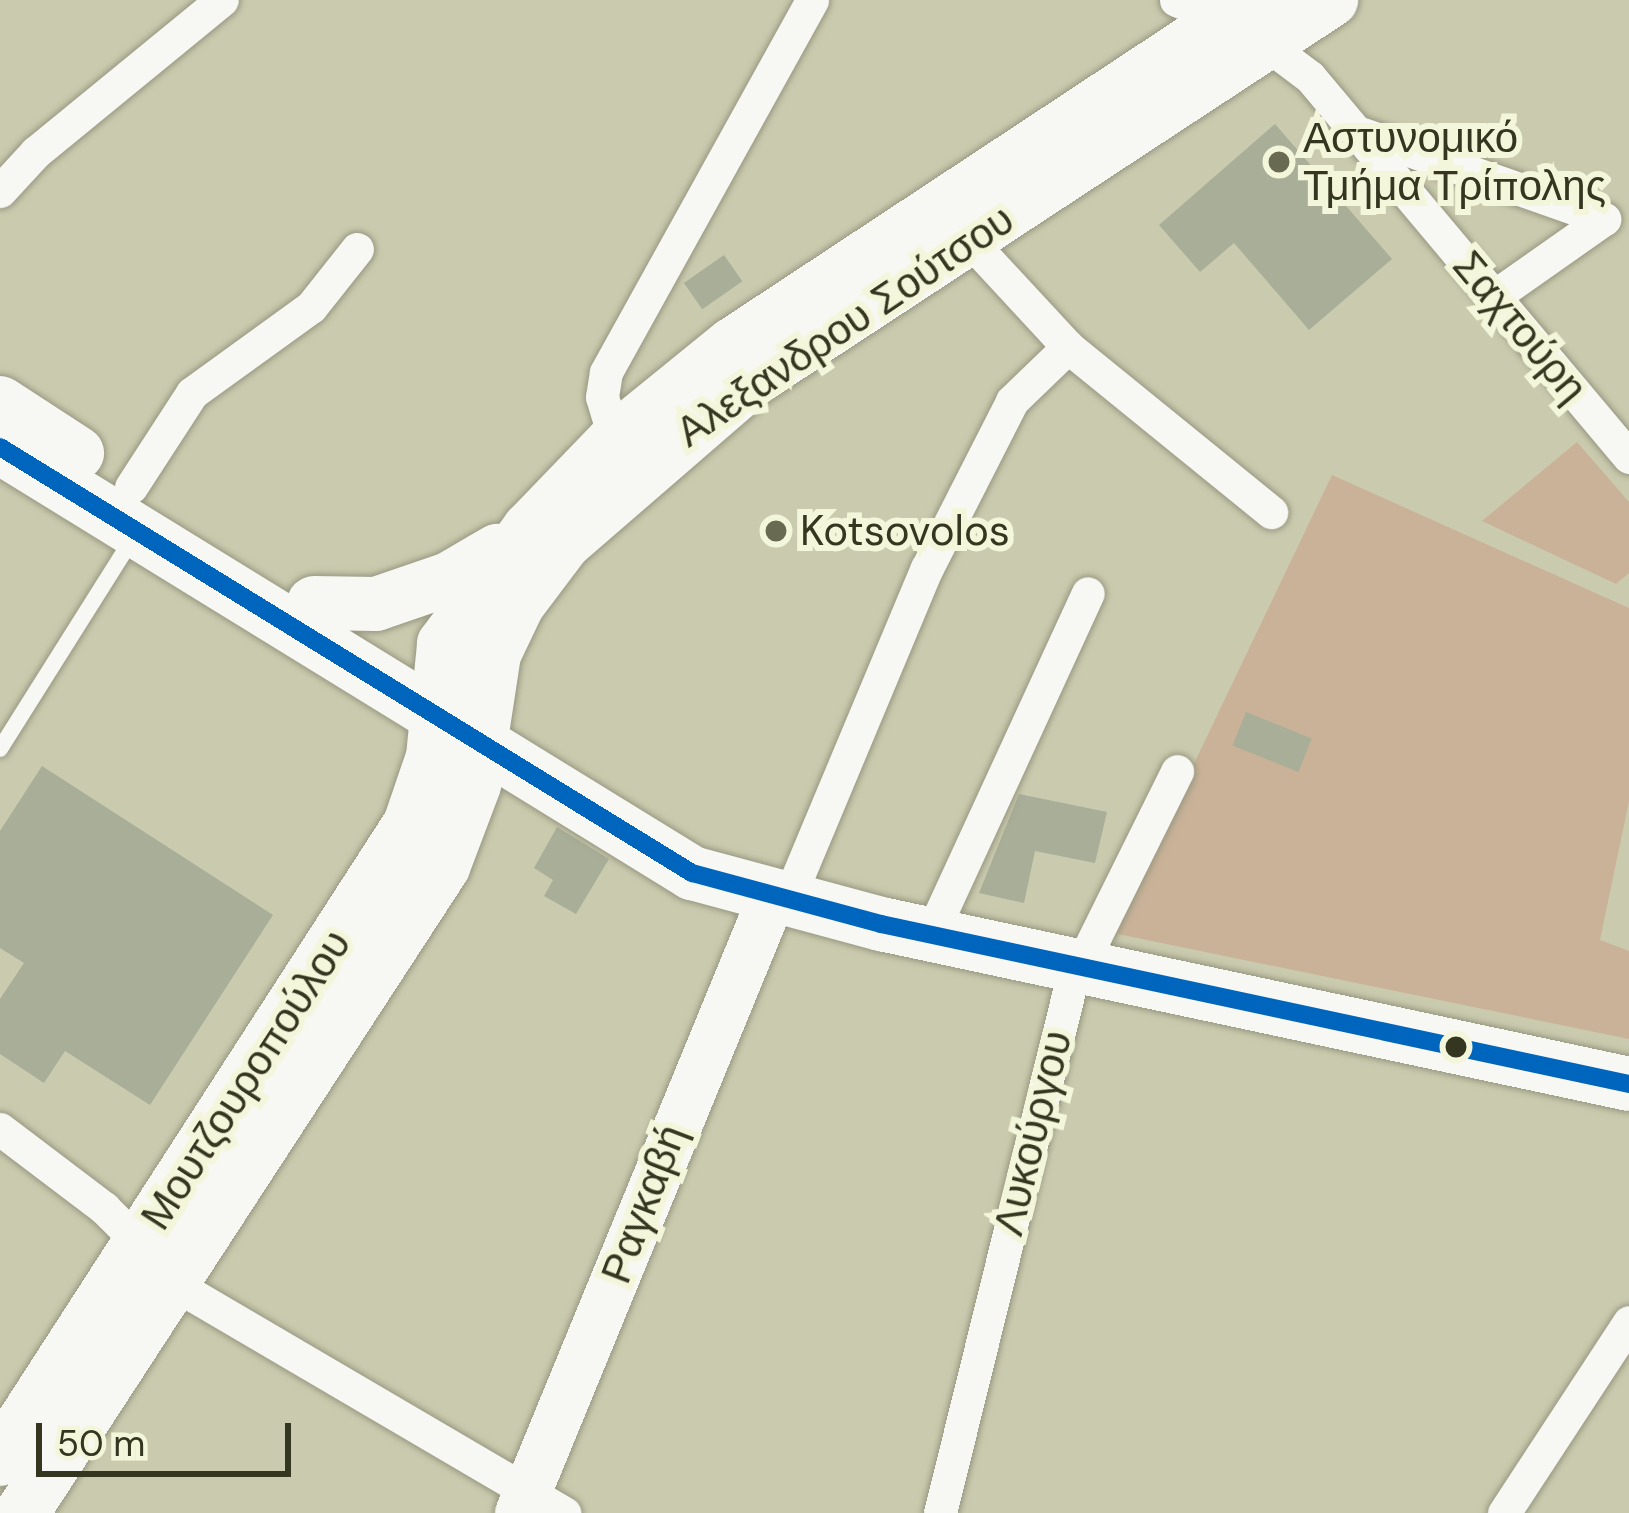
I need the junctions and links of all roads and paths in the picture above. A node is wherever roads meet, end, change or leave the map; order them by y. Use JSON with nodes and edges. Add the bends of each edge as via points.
{"nodes":[{"id":1,"x":222,"y":0,"type":"edge"},
{"id":2,"x":812,"y":0,"type":"edge"},
{"id":3,"x":1330,"y":0,"type":"edge"},
{"id":4,"x":1237,"y":10,"type":"edge"},
{"id":5,"x":1361,"y":133,"type":"junction"},
{"id":6,"x":0,"y":191,"type":"edge"},
{"id":7,"x":1621,"y":223,"type":"edge"},
{"id":8,"x":970,"y":241,"type":"junction"},
{"id":9,"x":358,"y":249,"type":"dead end"},
{"id":10,"x":1493,"y":297,"type":"junction"},
{"id":11,"x":1068,"y":347,"type":"junction"},
{"id":12,"x":1,"y":438,"type":"edge"},
{"id":13,"x":615,"y":440,"type":"junction"},
{"id":14,"x":1629,"y":457,"type":"edge"},
{"id":15,"x":134,"y":510,"type":"junction"},
{"id":16,"x":1271,"y":512,"type":"dead end"},
{"id":17,"x":529,"y":529,"type":"junction"},
{"id":18,"x":1088,"y":592,"type":"dead end"},
{"id":19,"x":314,"y":604,"type":"junction"},
{"id":20,"x":459,"y":714,"type":"junction"},
{"id":21,"x":0,"y":749,"type":"edge"},
{"id":22,"x":1177,"y":771,"type":"dead end"},
{"id":23,"x":596,"y":818,"type":"junction"},
{"id":24,"x":443,"y":867,"type":"junction"},
{"id":25,"x":779,"y":899,"type":"junction"},
{"id":26,"x":952,"y":930,"type":"junction"},
{"id":27,"x":1051,"y":948,"type":"junction"},
{"id":28,"x":1629,"y":1084,"type":"edge"},
{"id":29,"x":0,"y":1129,"type":"edge"},
{"id":30,"x":154,"y":1264,"type":"junction"},
{"id":31,"x":1629,"y":1322,"type":"edge"},
{"id":32,"x":0,"y":1459,"type":"edge"},
{"id":33,"x":537,"y":1506,"type":"edge"},
{"id":34,"x":22,"y":1513,"type":"edge"},
{"id":35,"x":940,"y":1513,"type":"edge"},
{"id":36,"x":1504,"y":1513,"type":"edge"}],
"edges":[{"from":1,"to":6,"type":"street","via":[[36,152]]},
{"from":2,"to":13,"type":"street","via":[[606,372],[602,398]]},
{"from":3,"to":4,"type":"main road","name":"Αλεξανδρου Σούτσου"},
{"from":4,"to":5,"type":"street","name":"Σαχτούρη"},
{"from":4,"to":8,"type":"main road","name":"Αλεξανδρου Σούτσου"},
{"from":4,"to":13,"type":"main road","name":"Αλεξανδρου Σούτσου","via":[[732,345]]},
{"from":5,"to":7,"type":"street"},
{"from":5,"to":10,"type":"street","name":"Σαχτούρη"},
{"from":7,"to":10,"type":"street"},
{"from":8,"to":11,"type":"street"},
{"from":8,"to":20,"type":"main road","name":"Αλεξανδρου Σούτσου","via":[[752,380],[606,500],[518,604]]},
{"from":9,"to":15,"type":"street","via":[[311,307],[192,393]]},
{"from":10,"to":14,"type":"street","name":"Σαχτούρη"},
{"from":11,"to":16,"type":"street"},
{"from":11,"to":25,"type":"street","via":[[1012,400]]},
{"from":12,"to":15,"type":"main road"},
{"from":13,"to":17,"type":"main road","name":"Αλεξανδρου Σούτσου"},
{"from":15,"to":19,"type":"main road"},
{"from":15,"to":20,"type":"main road"},
{"from":15,"to":21,"type":"lane"},
{"from":17,"to":19,"type":"main road","via":[[413,593],[376,604]]},
{"from":17,"to":20,"type":"main road","name":"Αλεξανδρου Σούτσου","via":[[449,632]]},
{"from":18,"to":26,"type":"street"},
{"from":19,"to":20,"type":"main road"},
{"from":20,"to":23,"type":"main road"},
{"from":20,"to":24,"type":"main road","name":"Μουτζουροπούλου"},
{"from":20,"to":25,"type":"main road"},
{"from":20,"to":30,"type":"main road","name":"Μουτζουροπούλου","via":[[400,840]]},
{"from":22,"to":27,"type":"street","name":"Λυκούργου"},
{"from":23,"to":24,"type":"main road","via":[[551,810],[491,819]]},
{"from":23,"to":25,"type":"main road","via":[[692,873]]},
{"from":24,"to":30,"type":"main road","name":"Μουτζουροπούλου"},
{"from":25,"to":26,"type":"main road"},
{"from":25,"to":33,"type":"street","name":"Ραγκαβή"},
{"from":26,"to":27,"type":"main road"},
{"from":27,"to":28,"type":"main road"},
{"from":27,"to":35,"type":"street","name":"Λυκούργου"},
{"from":29,"to":30,"type":"street","via":[[104,1208]]},
{"from":30,"to":32,"type":"main road","name":"Μουτζουροπούλου"},
{"from":30,"to":33,"type":"street"},
{"from":30,"to":34,"type":"main road","name":"Μουτζουροπούλου"},
{"from":31,"to":36,"type":"street"}]}
